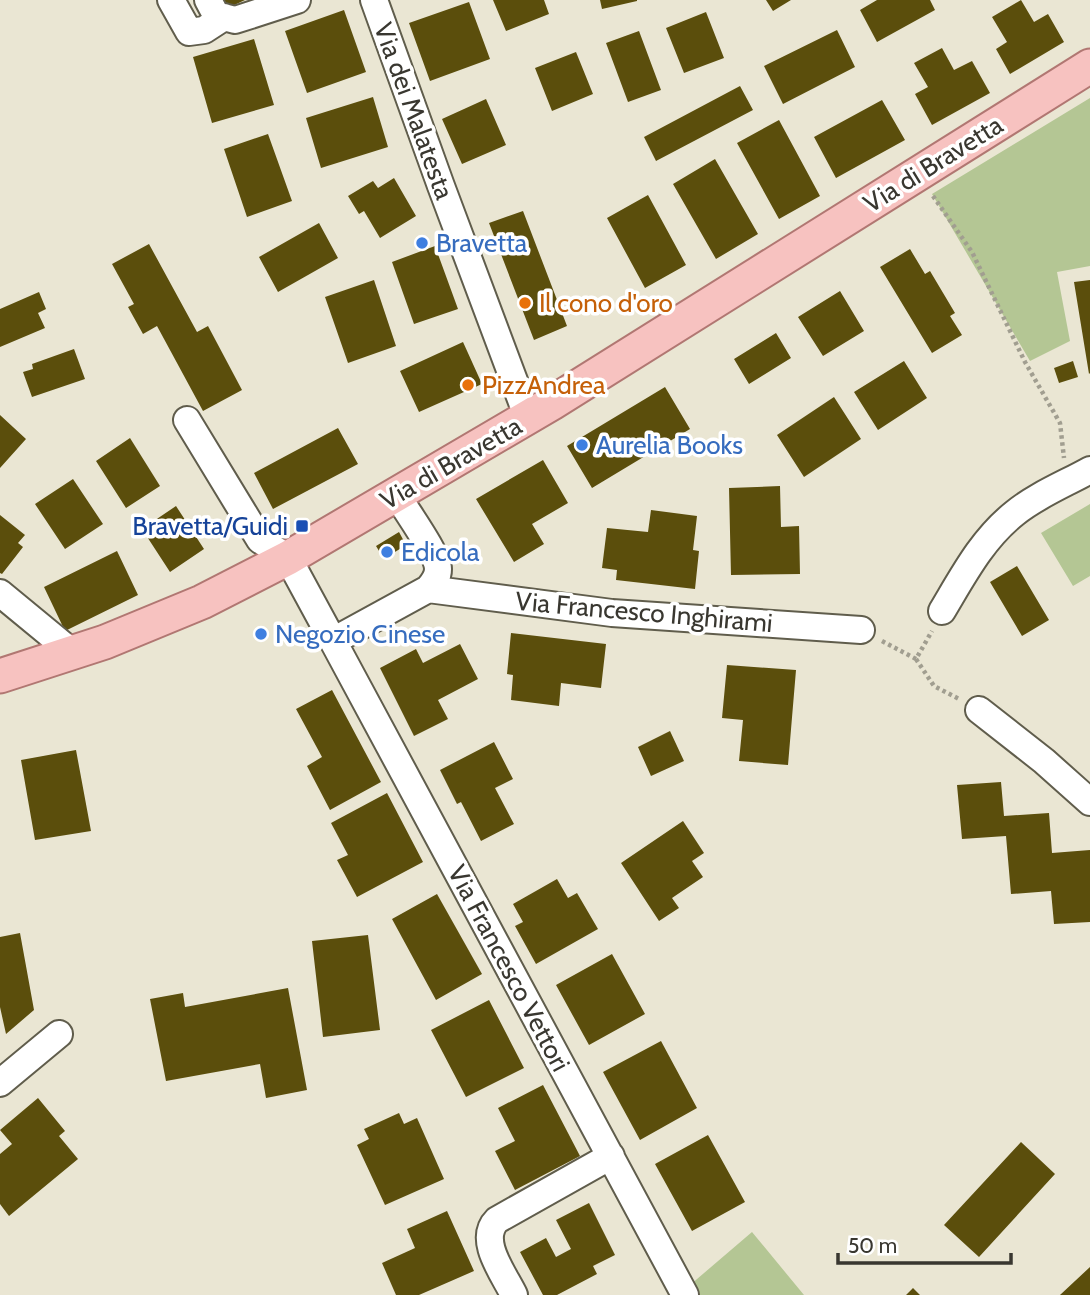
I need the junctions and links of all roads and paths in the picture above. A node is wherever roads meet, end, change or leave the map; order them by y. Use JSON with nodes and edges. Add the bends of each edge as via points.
{"nodes":[{"id":1,"x":171,"y":0,"type":"edge"},
{"id":2,"x":297,"y":0,"type":"edge"},
{"id":3,"x":374,"y":0,"type":"edge"},
{"id":4,"x":216,"y":9,"type":"edge"},
{"id":5,"x":1090,"y":66,"type":"edge"},
{"id":6,"x":918,"y":173,"type":"junction"},
{"id":7,"x":528,"y":418,"type":"junction"},
{"id":8,"x":187,"y":420,"type":"dead end"},
{"id":9,"x":1090,"y":470,"type":"edge"},
{"id":10,"x":1066,"y":483,"type":"junction"},
{"id":11,"x":397,"y":495,"type":"junction"},
{"id":12,"x":288,"y":558,"type":"junction"},
{"id":13,"x":428,"y":589,"type":"junction"},
{"id":14,"x":0,"y":593,"type":"edge"},
{"id":15,"x":942,"y":611,"type":"joint"},
{"id":16,"x":861,"y":630,"type":"joint"},
{"id":17,"x":333,"y":640,"type":"junction"},
{"id":18,"x":74,"y":654,"type":"junction"},
{"id":19,"x":916,"y":659,"type":"junction"},
{"id":20,"x":0,"y":676,"type":"edge"},
{"id":21,"x":979,"y":710,"type":"joint"},
{"id":22,"x":1090,"y":802,"type":"edge"},
{"id":23,"x":59,"y":1034,"type":"dead end"},
{"id":24,"x":0,"y":1083,"type":"edge"},
{"id":25,"x":611,"y":1156,"type":"junction"},
{"id":26,"x":514,"y":1295,"type":"edge"},
{"id":27,"x":685,"y":1295,"type":"edge"}],
"edges":[{"from":1,"to":4,"type":"street","via":[[188,32],[204,30]]},
{"from":2,"to":4,"type":"street","via":[[235,20]]},
{"from":3,"to":7,"type":"street","name":"Via dei Malatesta"},
{"from":5,"to":6,"type":"main road","name":"Via di Bravetta"},
{"from":6,"to":7,"type":"main road","name":"Via di Bravetta"},
{"from":6,"to":10,"type":"path","via":[[972,253],[1060,423]]},
{"from":7,"to":11,"type":"main road","name":"Via di Bravetta"},
{"from":8,"to":12,"type":"street","via":[[260,540]]},
{"from":9,"to":10,"type":"street"},
{"from":10,"to":15,"type":"street","via":[[1016,512],[992,534]]},
{"from":11,"to":12,"type":"main road","name":"Via di Bravetta"},
{"from":11,"to":13,"type":"street","via":[[437,564],[437,576]]},
{"from":12,"to":17,"type":"street","name":"Via Francesco Vettori"},
{"from":12,"to":18,"type":"main road","name":"Via di Bravetta","via":[[202,602]]},
{"from":13,"to":16,"type":"street","name":"Via Francesco Inghirami","via":[[612,613]]},
{"from":13,"to":17,"type":"street"},
{"from":14,"to":18,"type":"street"},
{"from":15,"to":19,"type":"path"},
{"from":16,"to":19,"type":"path"},
{"from":17,"to":25,"type":"street","name":"Via Francesco Vettori"},
{"from":18,"to":20,"type":"main road","name":"Via di Bravetta"},
{"from":19,"to":21,"type":"path","via":[[934,686]]},
{"from":21,"to":22,"type":"street"},
{"from":23,"to":24,"type":"street"},
{"from":25,"to":26,"type":"street","via":[[492,1225],[489,1243]]},
{"from":25,"to":27,"type":"street","name":"Via Francesco Vettori"}]}
